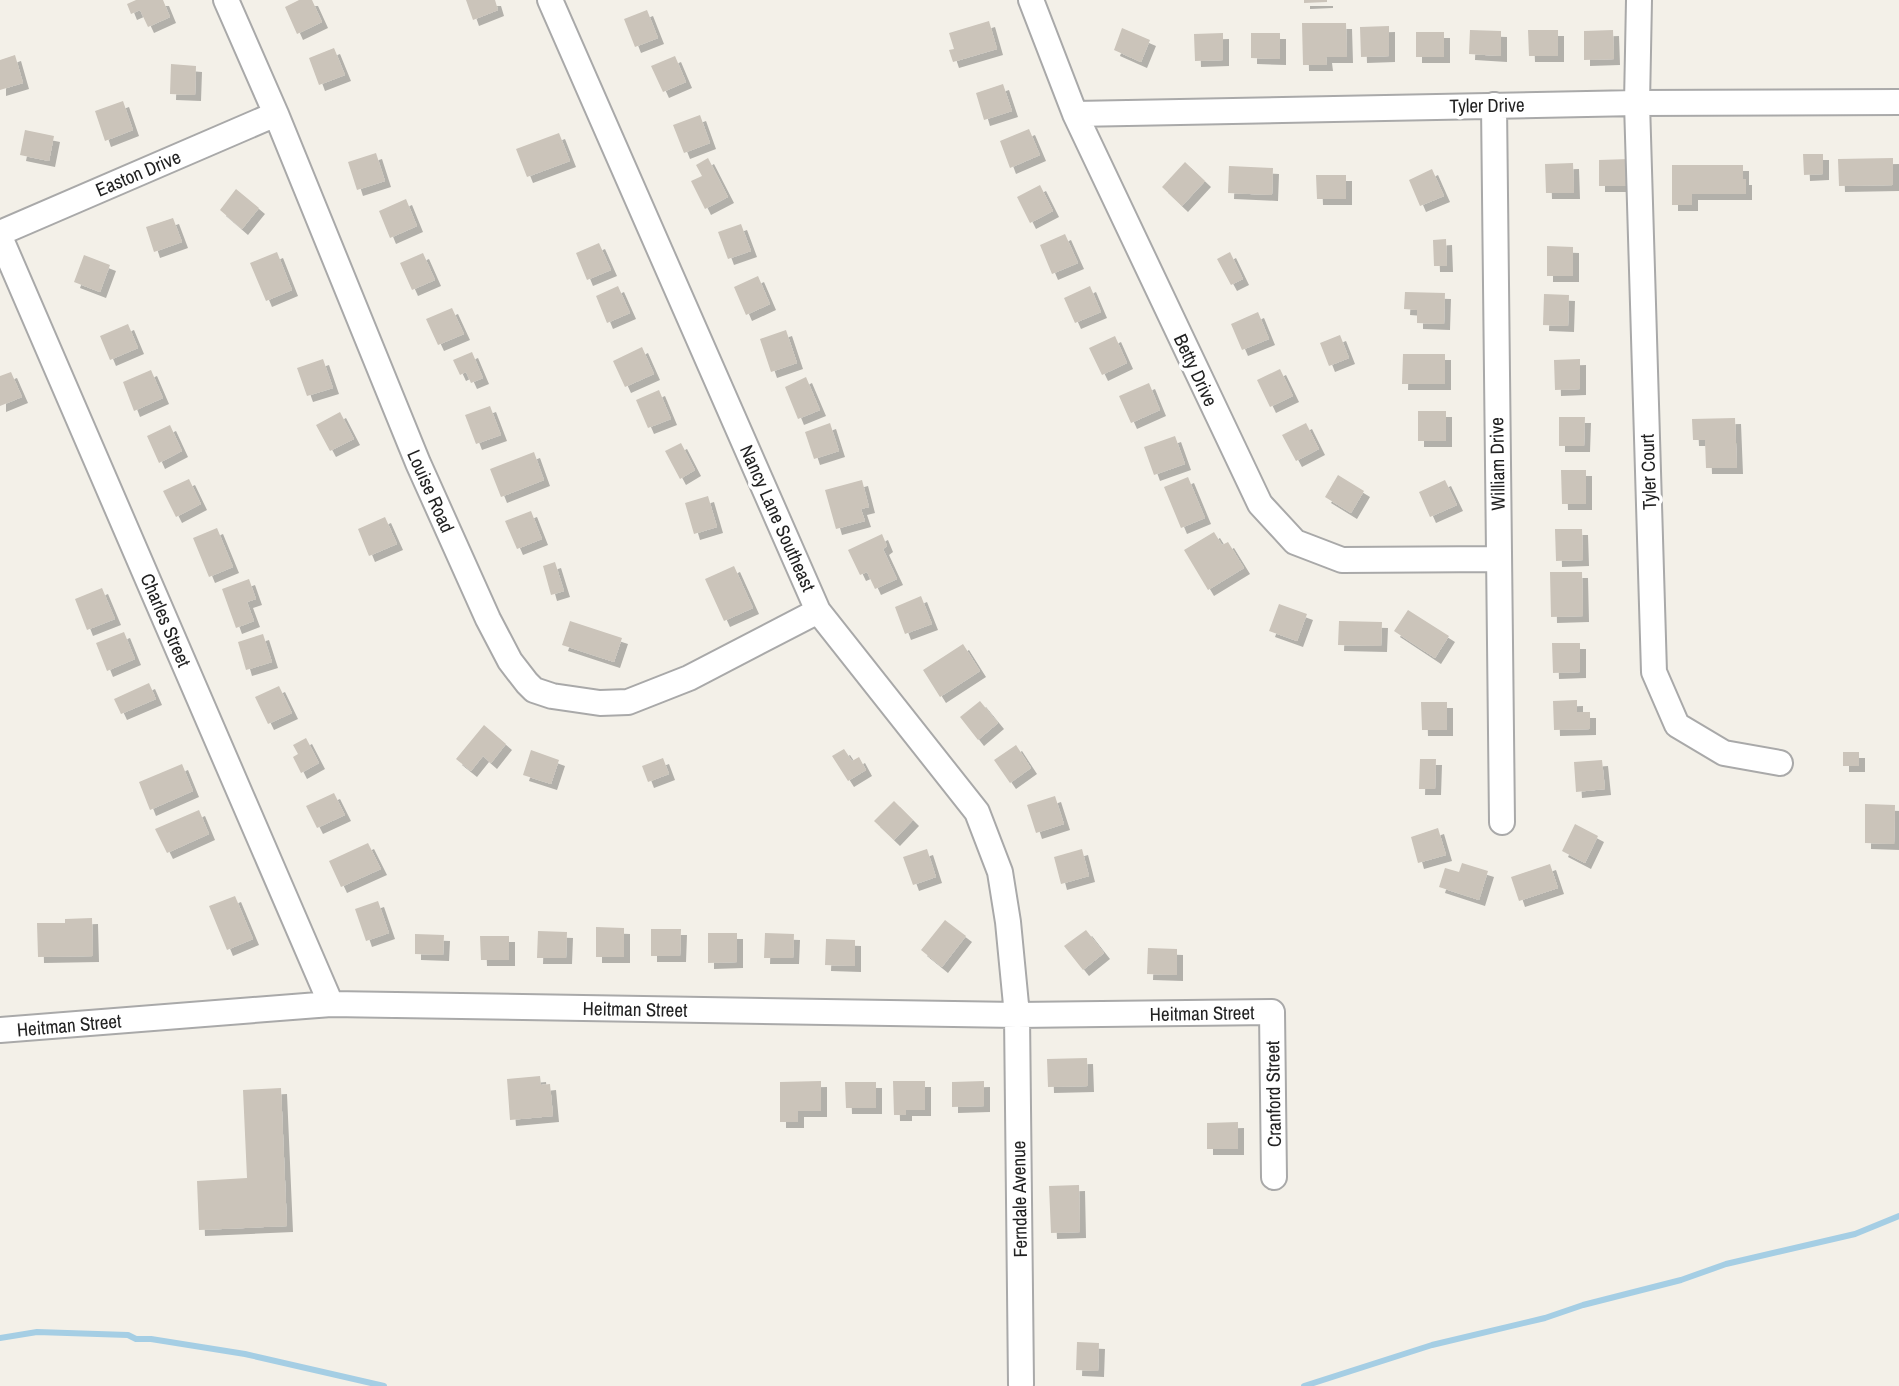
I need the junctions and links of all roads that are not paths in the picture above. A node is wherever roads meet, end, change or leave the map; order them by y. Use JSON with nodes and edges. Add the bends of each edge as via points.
{"nodes":[{"id":1,"x":226,"y":0,"type":"edge"},
{"id":2,"x":550,"y":0,"type":"edge"},
{"id":3,"x":1031,"y":0,"type":"edge"},
{"id":4,"x":1639,"y":0,"type":"edge"},
{"id":5,"x":1899,"y":102,"type":"edge"},
{"id":6,"x":1637,"y":103,"type":"junction"},
{"id":7,"x":1494,"y":105,"type":"junction"},
{"id":8,"x":276,"y":114,"type":"junction"},
{"id":9,"x":1075,"y":114,"type":"junction"},
{"id":10,"x":0,"y":235,"type":"edge"},
{"id":11,"x":1498,"y":559,"type":"junction"},
{"id":12,"x":818,"y":611,"type":"junction"},
{"id":13,"x":1780,"y":763,"type":"dead end"},
{"id":14,"x":1502,"y":822,"type":"dead end"},
{"id":15,"x":331,"y":1004,"type":"junction"},
{"id":16,"x":1272,"y":1012,"type":"joint"},
{"id":17,"x":1017,"y":1015,"type":"junction"},
{"id":18,"x":0,"y":1030,"type":"edge"},
{"id":19,"x":1274,"y":1177,"type":"dead end"},
{"id":20,"x":1021,"y":1384,"type":"dead end"}],
"edges":[{"from":1,"to":8,"type":"street","name":"Louise Road"},
{"from":2,"to":12,"type":"street","name":"Nancy Lane Southeast"},
{"from":3,"to":9,"type":"street","name":"Betty Drive"},
{"from":4,"to":6,"type":"street","name":"Tyler Court"},
{"from":5,"to":6,"type":"street","name":"Tyler Drive"},
{"from":6,"to":7,"type":"street","name":"Tyler Drive"},
{"from":6,"to":13,"type":"street","name":"Tyler Court","via":[[1654,672],[1676,725],[1724,753]]},
{"from":7,"to":9,"type":"street","name":"Tyler Drive"},
{"from":7,"to":11,"type":"street","name":"William Drive"},
{"from":8,"to":10,"type":"street","name":"Easton Drive"},
{"from":8,"to":12,"type":"street","name":"Louise Road","via":[[418,463],[488,619],[510,661],[534,690],[600,703],[628,702],[689,678]]},
{"from":9,"to":11,"type":"street","name":"Betty Drive","via":[[1260,505],[1295,542],[1342,560]]},
{"from":10,"to":15,"type":"street","name":"Charles Street"},
{"from":11,"to":14,"type":"street","name":"William Drive"},
{"from":12,"to":17,"type":"street","name":"Nancy Lane Southeast","via":[[977,812],[1000,872]]},
{"from":15,"to":17,"type":"street","name":"Heitman Street"},
{"from":15,"to":18,"type":"street","name":"Heitman Street"},
{"from":16,"to":17,"type":"street","name":"Heitman Street"},
{"from":16,"to":19,"type":"street","name":"Cranford Street"},
{"from":17,"to":20,"type":"street","name":"Ferndale Avenue"}]}
